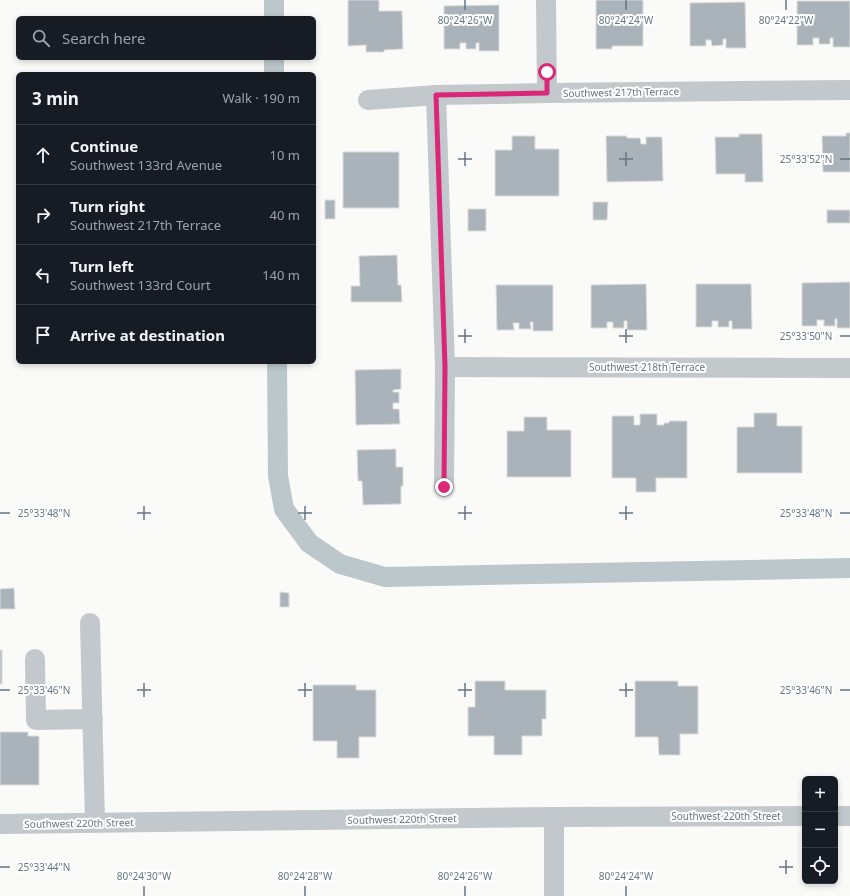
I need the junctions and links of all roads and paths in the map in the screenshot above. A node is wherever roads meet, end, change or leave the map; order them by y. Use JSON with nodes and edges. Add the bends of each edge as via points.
{"nodes":[{"id":1,"x":546,"y":0,"type":"edge"},
{"id":2,"x":850,"y":90,"type":"edge"},
{"id":3,"x":547,"y":93,"type":"junction"},
{"id":4,"x":436,"y":95,"type":"junction"},
{"id":5,"x":368,"y":100,"type":"dead end"},
{"id":6,"x":445,"y":367,"type":"junction"},
{"id":7,"x":850,"y":368,"type":"edge"},
{"id":8,"x":444,"y":487,"type":"dead end"},
{"id":9,"x":90,"y":623,"type":"dead end"},
{"id":10,"x":35,"y":659,"type":"dead end"},
{"id":11,"x":93,"y":719,"type":"junction"},
{"id":12,"x":802,"y":816,"type":"edge"},
{"id":13,"x":838,"y":816,"type":"edge"},
{"id":14,"x":850,"y":816,"type":"edge"},
{"id":15,"x":554,"y":817,"type":"junction"},
{"id":16,"x":95,"y":823,"type":"junction"},
{"id":17,"x":0,"y":824,"type":"edge"},
{"id":18,"x":554,"y":896,"type":"edge"}],
"edges":[{"from":1,"to":3,"type":"street"},
{"from":2,"to":3,"type":"street","name":"Southwest 217th Terrace"},
{"from":3,"to":4,"type":"street","name":"Southwest 217th Terrace"},
{"from":4,"to":5,"type":"street","name":"Southwest 217th Terrace"},
{"from":4,"to":6,"type":"street"},
{"from":6,"to":7,"type":"street","name":"Southwest 218th Terrace"},
{"from":6,"to":8,"type":"street"},
{"from":9,"to":11,"type":"street"},
{"from":10,"to":11,"type":"street","via":[[36,720]]},
{"from":11,"to":16,"type":"street"},
{"from":12,"to":15,"type":"street","name":"Southwest 220th Street"},
{"from":13,"to":14,"type":"street"},
{"from":15,"to":16,"type":"street","name":"Southwest 220th Street"},
{"from":15,"to":18,"type":"street"},
{"from":16,"to":17,"type":"street","name":"Southwest 220th Street"}]}
